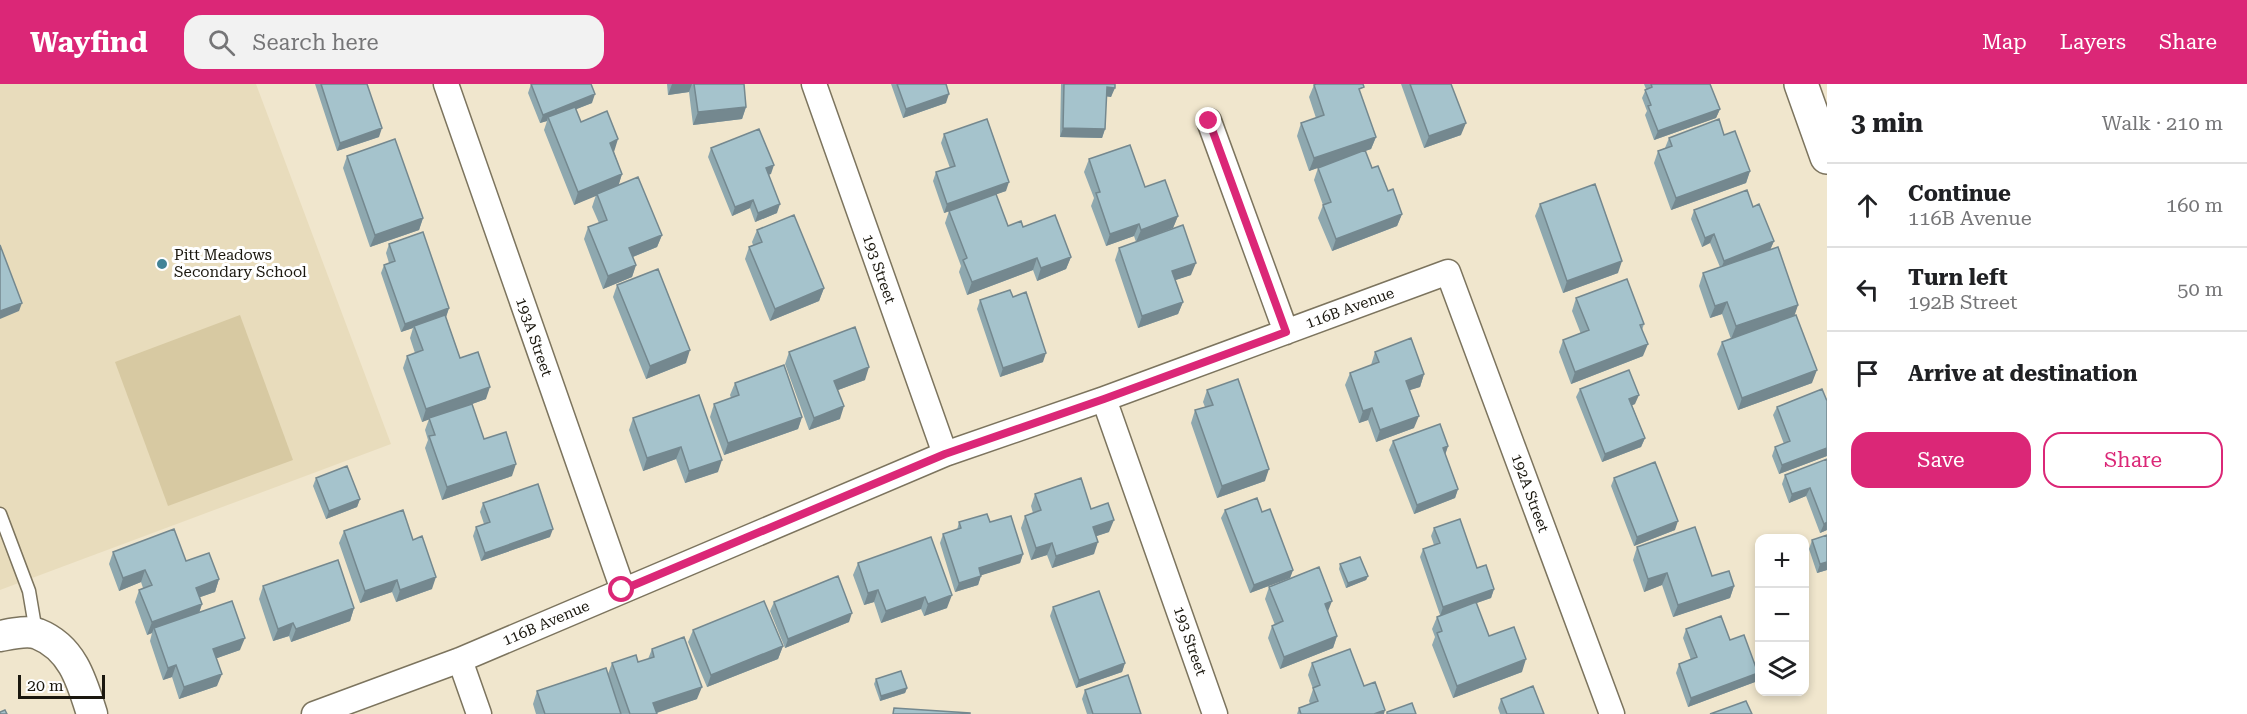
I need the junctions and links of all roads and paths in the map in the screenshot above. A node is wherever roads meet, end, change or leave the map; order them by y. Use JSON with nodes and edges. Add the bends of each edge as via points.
{"nodes":[{"id":1,"x":446,"y":84,"type":"edge"},
{"id":2,"x":814,"y":84,"type":"edge"},
{"id":3,"x":1801,"y":84,"type":"edge"},
{"id":4,"x":1209,"y":121,"type":"dead end"},
{"id":5,"x":1827,"y":156,"type":"edge"},
{"id":6,"x":1448,"y":272,"type":"joint"},
{"id":7,"x":1286,"y":332,"type":"junction"},
{"id":8,"x":1104,"y":399,"type":"junction"},
{"id":9,"x":945,"y":454,"type":"junction"},
{"id":10,"x":0,"y":514,"type":"edge"},
{"id":11,"x":622,"y":590,"type":"junction"},
{"id":12,"x":36,"y":633,"type":"junction"},
{"id":13,"x":0,"y":636,"type":"edge"},
{"id":14,"x":460,"y":660,"type":"junction"},
{"id":15,"x":92,"y":714,"type":"edge"},
{"id":16,"x":314,"y":714,"type":"edge"},
{"id":17,"x":479,"y":714,"type":"edge"},
{"id":18,"x":1215,"y":714,"type":"edge"},
{"id":19,"x":1612,"y":714,"type":"edge"}],
"edges":[{"from":1,"to":11,"type":"street","name":"193A Street"},
{"from":2,"to":9,"type":"street","name":"193 Street"},
{"from":3,"to":5,"type":"main road"},
{"from":4,"to":7,"type":"street"},
{"from":6,"to":7,"type":"street","name":"116B Avenue"},
{"from":6,"to":19,"type":"street","name":"192A Street"},
{"from":7,"to":8,"type":"street","name":"116B Avenue"},
{"from":8,"to":9,"type":"street","name":"116B Avenue"},
{"from":8,"to":18,"type":"street","name":"193 Street"},
{"from":9,"to":11,"type":"street","name":"116B Avenue"},
{"from":10,"to":12,"type":"lane","via":[[29,591]]},
{"from":11,"to":14,"type":"street","name":"116B Avenue"},
{"from":12,"to":13,"type":"street"},
{"from":12,"to":15,"type":"street","via":[[69,657],[79,673]]},
{"from":14,"to":16,"type":"street","name":"116B Avenue"},
{"from":14,"to":17,"type":"street"}]}
